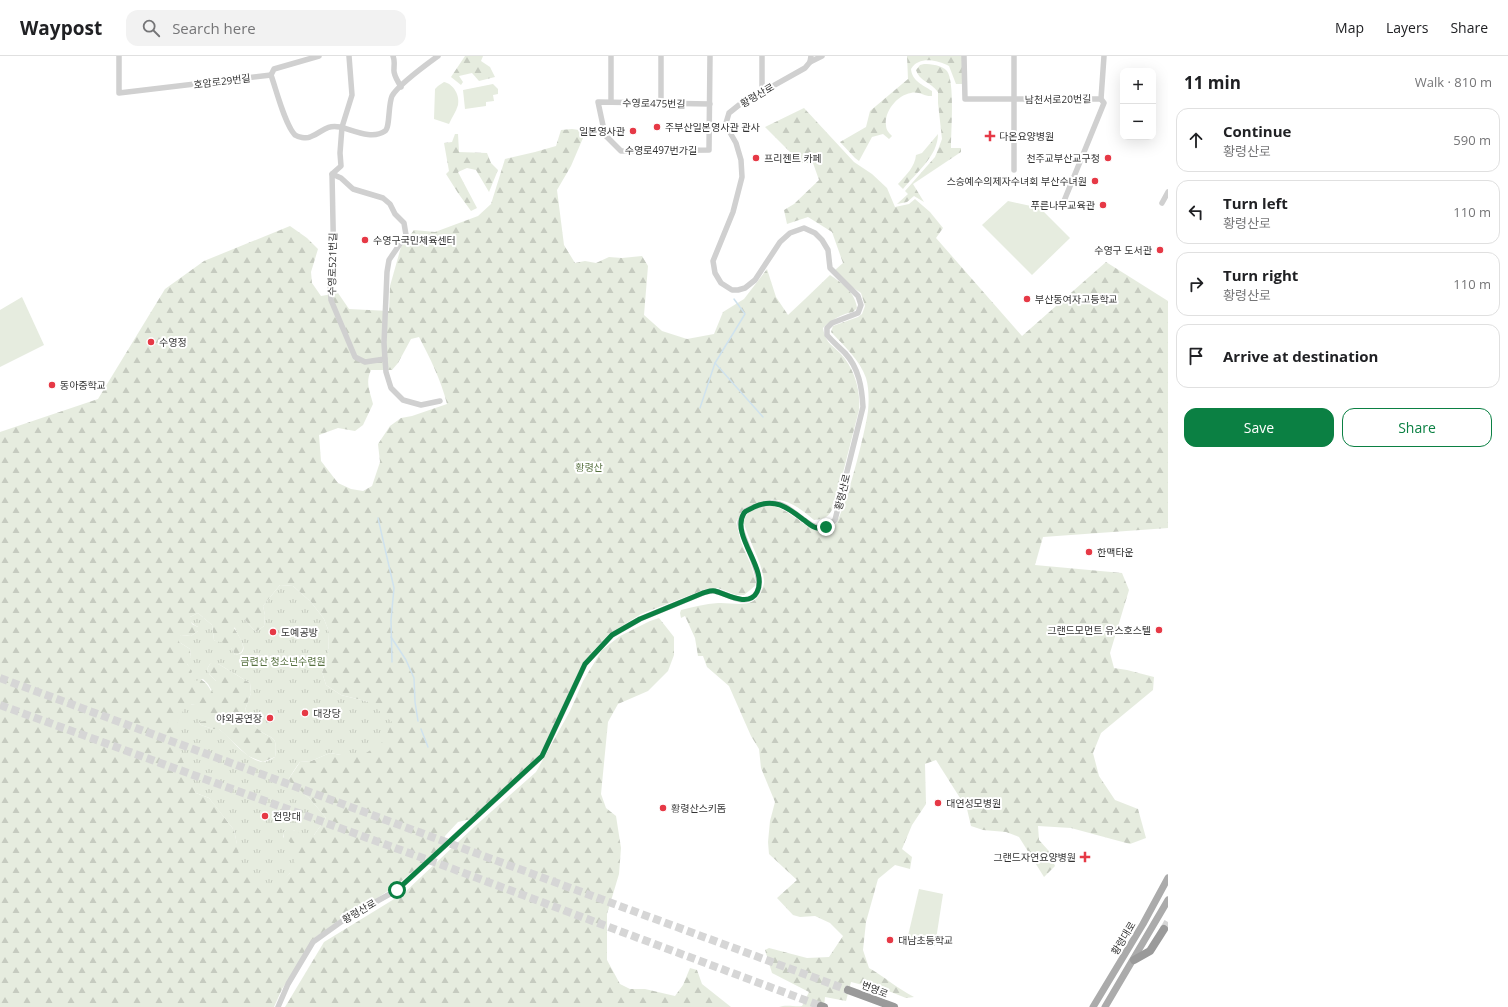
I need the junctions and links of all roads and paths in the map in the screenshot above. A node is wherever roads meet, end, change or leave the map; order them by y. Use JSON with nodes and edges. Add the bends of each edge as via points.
{"nodes":[{"id":1,"x":119,"y":56,"type":"edge"},
{"id":2,"x":319,"y":56,"type":"edge"},
{"id":3,"x":349,"y":56,"type":"edge"},
{"id":4,"x":393,"y":56,"type":"edge"},
{"id":5,"x":438,"y":56,"type":"edge"},
{"id":6,"x":611,"y":56,"type":"edge"},
{"id":7,"x":661,"y":56,"type":"edge"},
{"id":8,"x":710,"y":56,"type":"edge"},
{"id":9,"x":762,"y":56,"type":"edge"},
{"id":10,"x":822,"y":56,"type":"edge"},
{"id":11,"x":964,"y":56,"type":"edge"},
{"id":12,"x":1014,"y":56,"type":"edge"},
{"id":13,"x":1104,"y":56,"type":"edge"},
{"id":14,"x":810,"y":59,"type":"edge"},
{"id":15,"x":271,"y":75,"type":"junction"},
{"id":16,"x":401,"y":87,"type":"junction"},
{"id":17,"x":762,"y":92,"type":"junction"},
{"id":18,"x":1101,"y":99,"type":"junction"},
{"id":19,"x":1014,"y":100,"type":"junction"},
{"id":20,"x":598,"y":102,"type":"joint"},
{"id":21,"x":612,"y":102,"type":"junction"},
{"id":22,"x":661,"y":103,"type":"junction"},
{"id":23,"x":710,"y":104,"type":"junction"},
{"id":24,"x":342,"y":127,"type":"junction"},
{"id":25,"x":1014,"y":170,"type":"dead end"},
{"id":26,"x":332,"y":174,"type":"junction"},
{"id":27,"x":1168,"y":192,"type":"edge"},
{"id":28,"x":1064,"y":201,"type":"dead end"},
{"id":29,"x":1162,"y":203,"type":"dead end"},
{"id":30,"x":385,"y":359,"type":"junction"},
{"id":31,"x":440,"y":401,"type":"dead end"},
{"id":32,"x":1168,"y":878,"type":"edge"},
{"id":33,"x":1168,"y":900,"type":"edge"},
{"id":34,"x":1164,"y":929,"type":"dead end"},
{"id":35,"x":1134,"y":960,"type":"junction"},
{"id":36,"x":848,"y":990,"type":"tunnel mouth"},
{"id":37,"x":278,"y":1007,"type":"edge"},
{"id":38,"x":894,"y":1007,"type":"edge"},
{"id":39,"x":1093,"y":1007,"type":"edge"},
{"id":40,"x":1105,"y":1007,"type":"edge"}],
"edges":[{"from":1,"to":15,"type":"street","name":"호암로29번길","via":[[119,93]]},
{"from":2,"to":15,"type":"street","name":"호암로29번길","via":[[274,69]]},
{"from":3,"to":24,"type":"street","name":"수영로521번길","via":[[352,95]]},
{"from":4,"to":16,"type":"street","via":[[393,70]]},
{"from":5,"to":16,"type":"street"},
{"from":6,"to":21,"type":"street"},
{"from":7,"to":22,"type":"street"},
{"from":8,"to":23,"type":"street"},
{"from":9,"to":17,"type":"street"},
{"from":10,"to":14,"type":"street","name":"황령산로"},
{"from":11,"to":19,"type":"street","name":"남천서로20번길","via":[[965,99]]},
{"from":12,"to":19,"type":"street","name":"남천서로20번길"},
{"from":13,"to":18,"type":"street"},
{"from":14,"to":17,"type":"street","name":"황령산로","via":[[805,68]]},
{"from":15,"to":24,"type":"street","via":[[294,134],[309,138],[332,126]]},
{"from":16,"to":24,"type":"street","via":[[393,94],[388,111],[388,128],[385,132],[374,135]]},
{"from":17,"to":37,"type":"street","name":"황령산로","via":[[729,113],[726,123],[736,143],[742,177],[733,212],[713,261],[715,273],[721,283],[732,290],[745,288],[755,280],[780,242],[790,233],[804,228],[822,240],[828,250],[830,268],[858,296],[861,305],[858,313],[832,323],[827,328],[827,335],[854,366],[862,388],[864,407],[835,520],[826,527],[818,528],[786,507],[773,502],[758,505],[745,512],[740,522],[759,578],[758,591],[754,596],[742,600],[713,591],[703,593],[640,619],[612,635],[585,664],[542,756],[397,890],[345,919],[313,942],[288,984]]},
{"from":18,"to":19,"type":"street","name":"남천서로20번길"},
{"from":18,"to":28,"type":"street","via":[[1104,103]]},
{"from":19,"to":25,"type":"street","name":"남천서로20번길"},
{"from":20,"to":21,"type":"street","name":"수영로475번길"},
{"from":20,"to":23,"type":"street","name":"수영로497번가길","via":[[605,135],[621,151],[709,150]]},
{"from":21,"to":22,"type":"street","name":"수영로475번길"},
{"from":22,"to":23,"type":"street","name":"수영로475번길"},
{"from":24,"to":26,"type":"street","name":"수영로521번길","via":[[341,166]]},
{"from":26,"to":30,"type":"street","name":"수영로521번길","via":[[332,300],[355,357],[366,362]]},
{"from":26,"to":30,"type":"street","via":[[353,189],[383,198],[404,223],[406,235],[389,260],[387,272]]},
{"from":27,"to":29,"type":"street"},
{"from":30,"to":31,"type":"street","via":[[391,388],[403,400],[421,405]]},
{"from":32,"to":39,"type":"main road","name":"황령대로"},
{"from":33,"to":35,"type":"main road","name":"황령대로"},
{"from":34,"to":35,"type":"highway","via":[[1150,951]]},
{"from":35,"to":40,"type":"main road","name":"황령대로"},
{"from":36,"to":38,"type":"highway","name":"번영로"}]}
